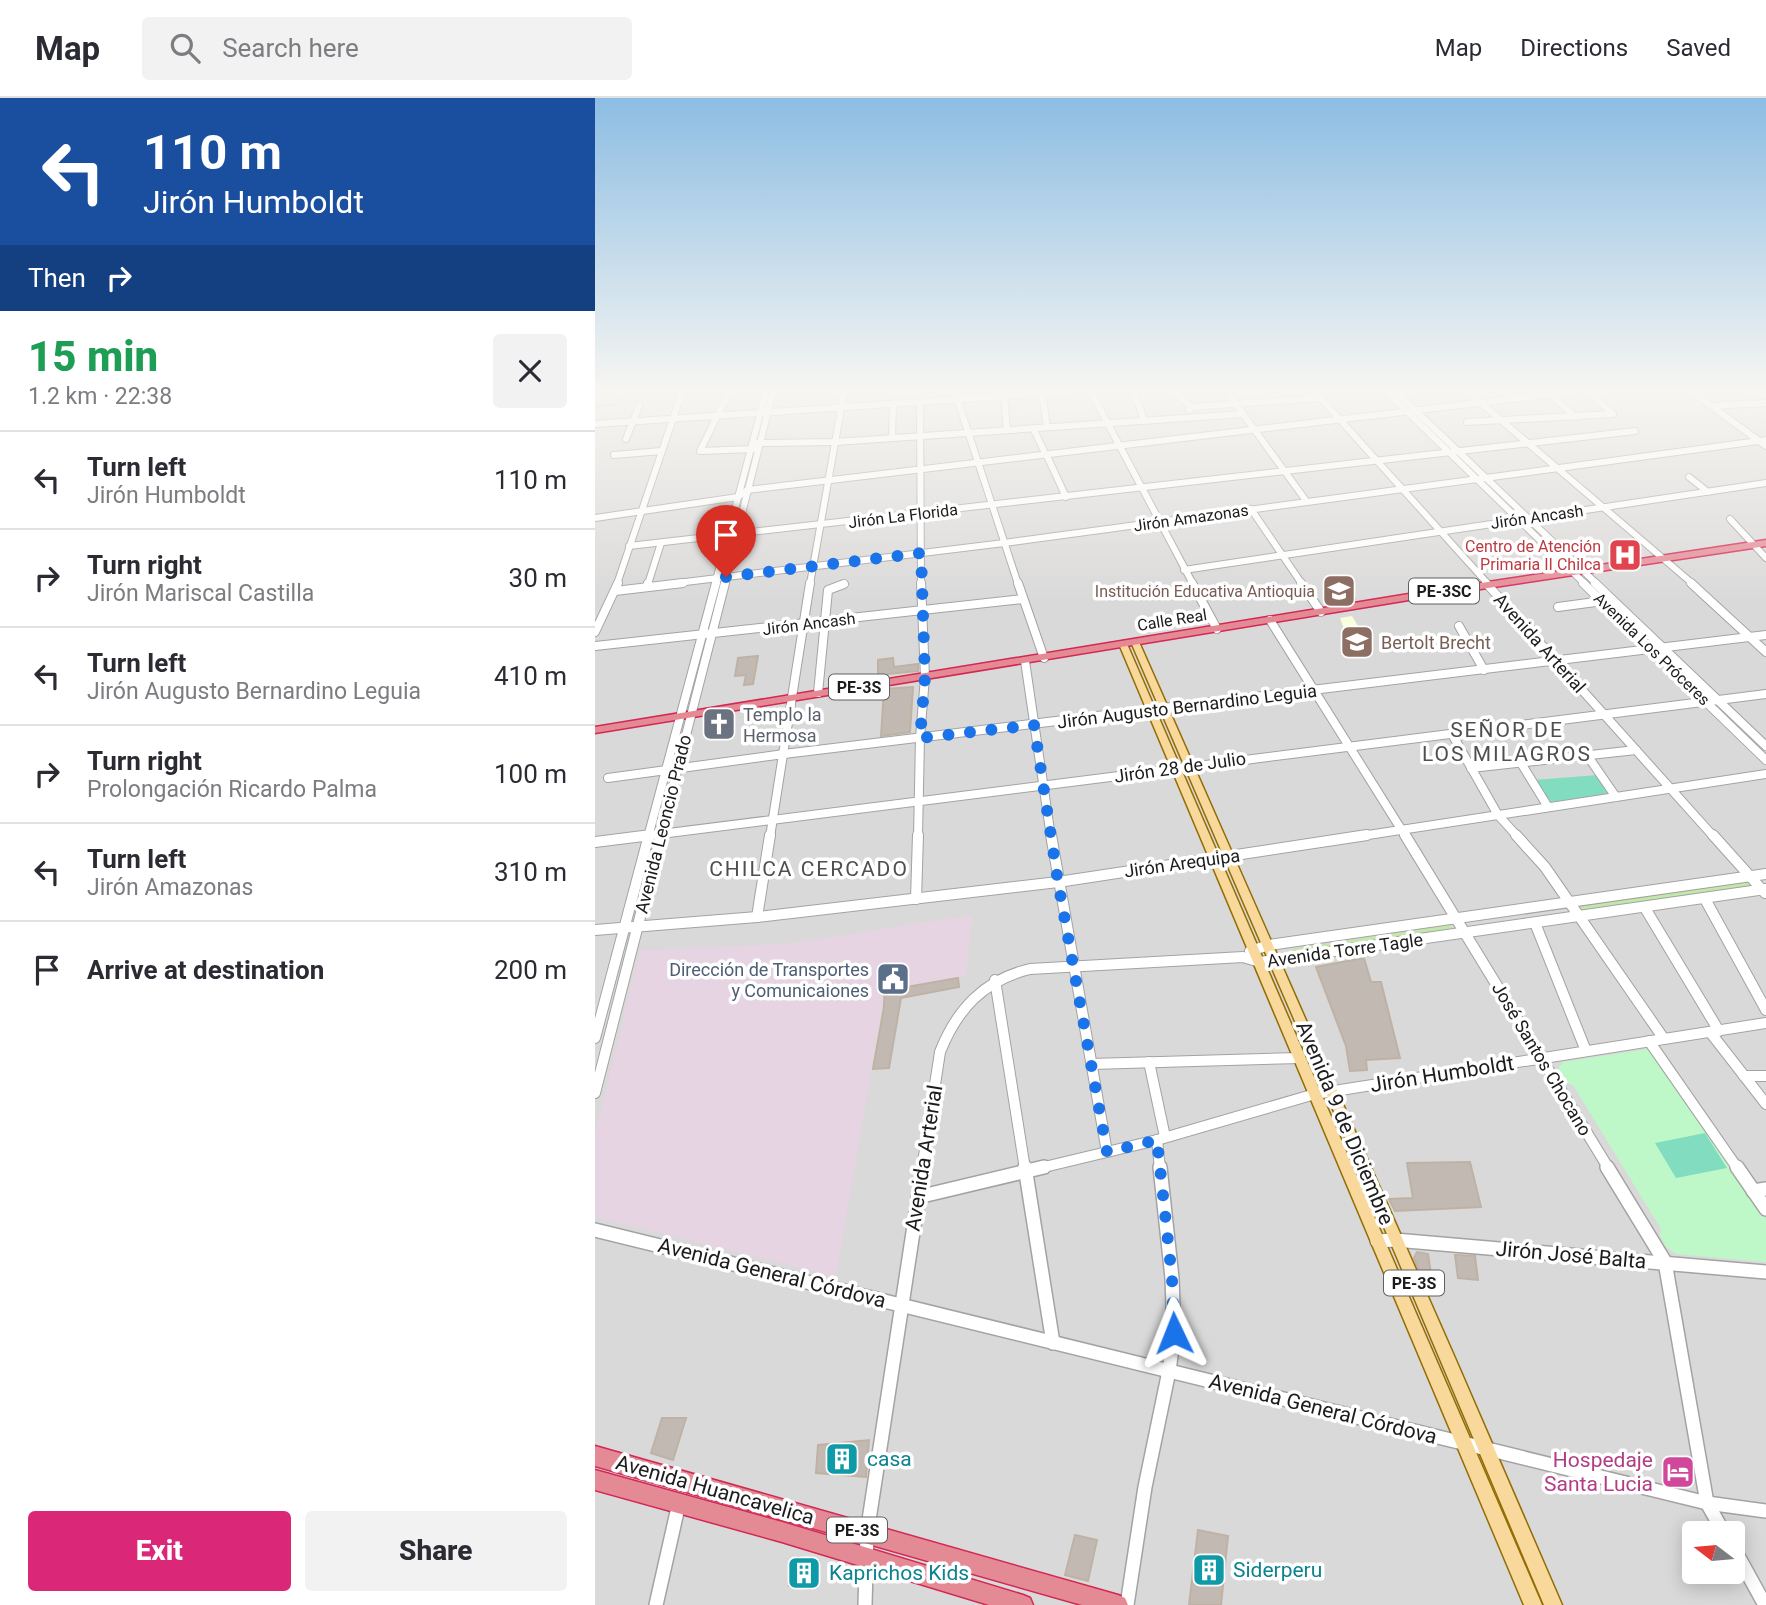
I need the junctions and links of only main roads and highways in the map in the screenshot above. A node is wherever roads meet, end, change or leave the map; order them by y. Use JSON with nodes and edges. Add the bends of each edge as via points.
{"nodes":[{"id":1,"x":1766,"y":541,"type":"edge"},
{"id":2,"x":1135,"y":642,"type":"junction"},
{"id":3,"x":1123,"y":644,"type":"junction"},
{"id":4,"x":1159,"y":710,"type":"junction"},
{"id":5,"x":595,"y":730,"type":"edge"},
{"id":6,"x":1268,"y":961,"type":"junction"},
{"id":7,"x":1322,"y":1093,"type":"junction"},
{"id":8,"x":595,"y":1456,"type":"edge"},
{"id":9,"x":595,"y":1480,"type":"edge"},
{"id":10,"x":1023,"y":1605,"type":"edge"},
{"id":11,"x":1118,"y":1605,"type":"edge"},
{"id":12,"x":1533,"y":1605,"type":"edge"},
{"id":13,"x":1553,"y":1605,"type":"edge"}],
"edges":[{"from":1,"to":2,"type":"highway","name":"Calle Real","number":"PE-3SC"},
{"from":2,"to":3,"type":"highway","name":"Calle Real","number":"PE-3S"},
{"from":2,"to":4,"type":"main road","name":"Avenida 9 de Diciembre","number":"PE-3S"},
{"from":3,"to":4,"type":"main road","name":"Avenida 9 de Diciembre","number":"PE-3S"},
{"from":3,"to":5,"type":"highway","name":"Calle Real","number":"PE-3S"},
{"from":4,"to":6,"type":"main road","name":"Avenida 9 de Diciembre","number":"PE-3S","via":[[1177,767],[1254,948]]},
{"from":4,"to":6,"type":"main road","name":"Avenida 9 de Diciembre","number":"PE-3S","via":[[1189,765],[1269,945]]},
{"from":6,"to":7,"type":"main road","name":"Avenida 9 de Diciembre","number":"PE-3S"},
{"from":6,"to":7,"type":"main road","name":"Avenida 9 de Diciembre","number":"PE-3S","via":[[1300,1058]]},
{"from":7,"to":12,"type":"main road","name":"Avenida 9 de Diciembre","number":"PE-3S","via":[[1377,1241]]},
{"from":7,"to":13,"type":"main road","name":"Avenida 9 de Diciembre","number":"PE-3S","via":[[1395,1240]]},
{"from":8,"to":11,"type":"highway","name":"Avenida Huancavelica","number":"PE-3S"},
{"from":9,"to":10,"type":"highway","name":"Avenida Huancavelica","number":"PE-3S"}]}
